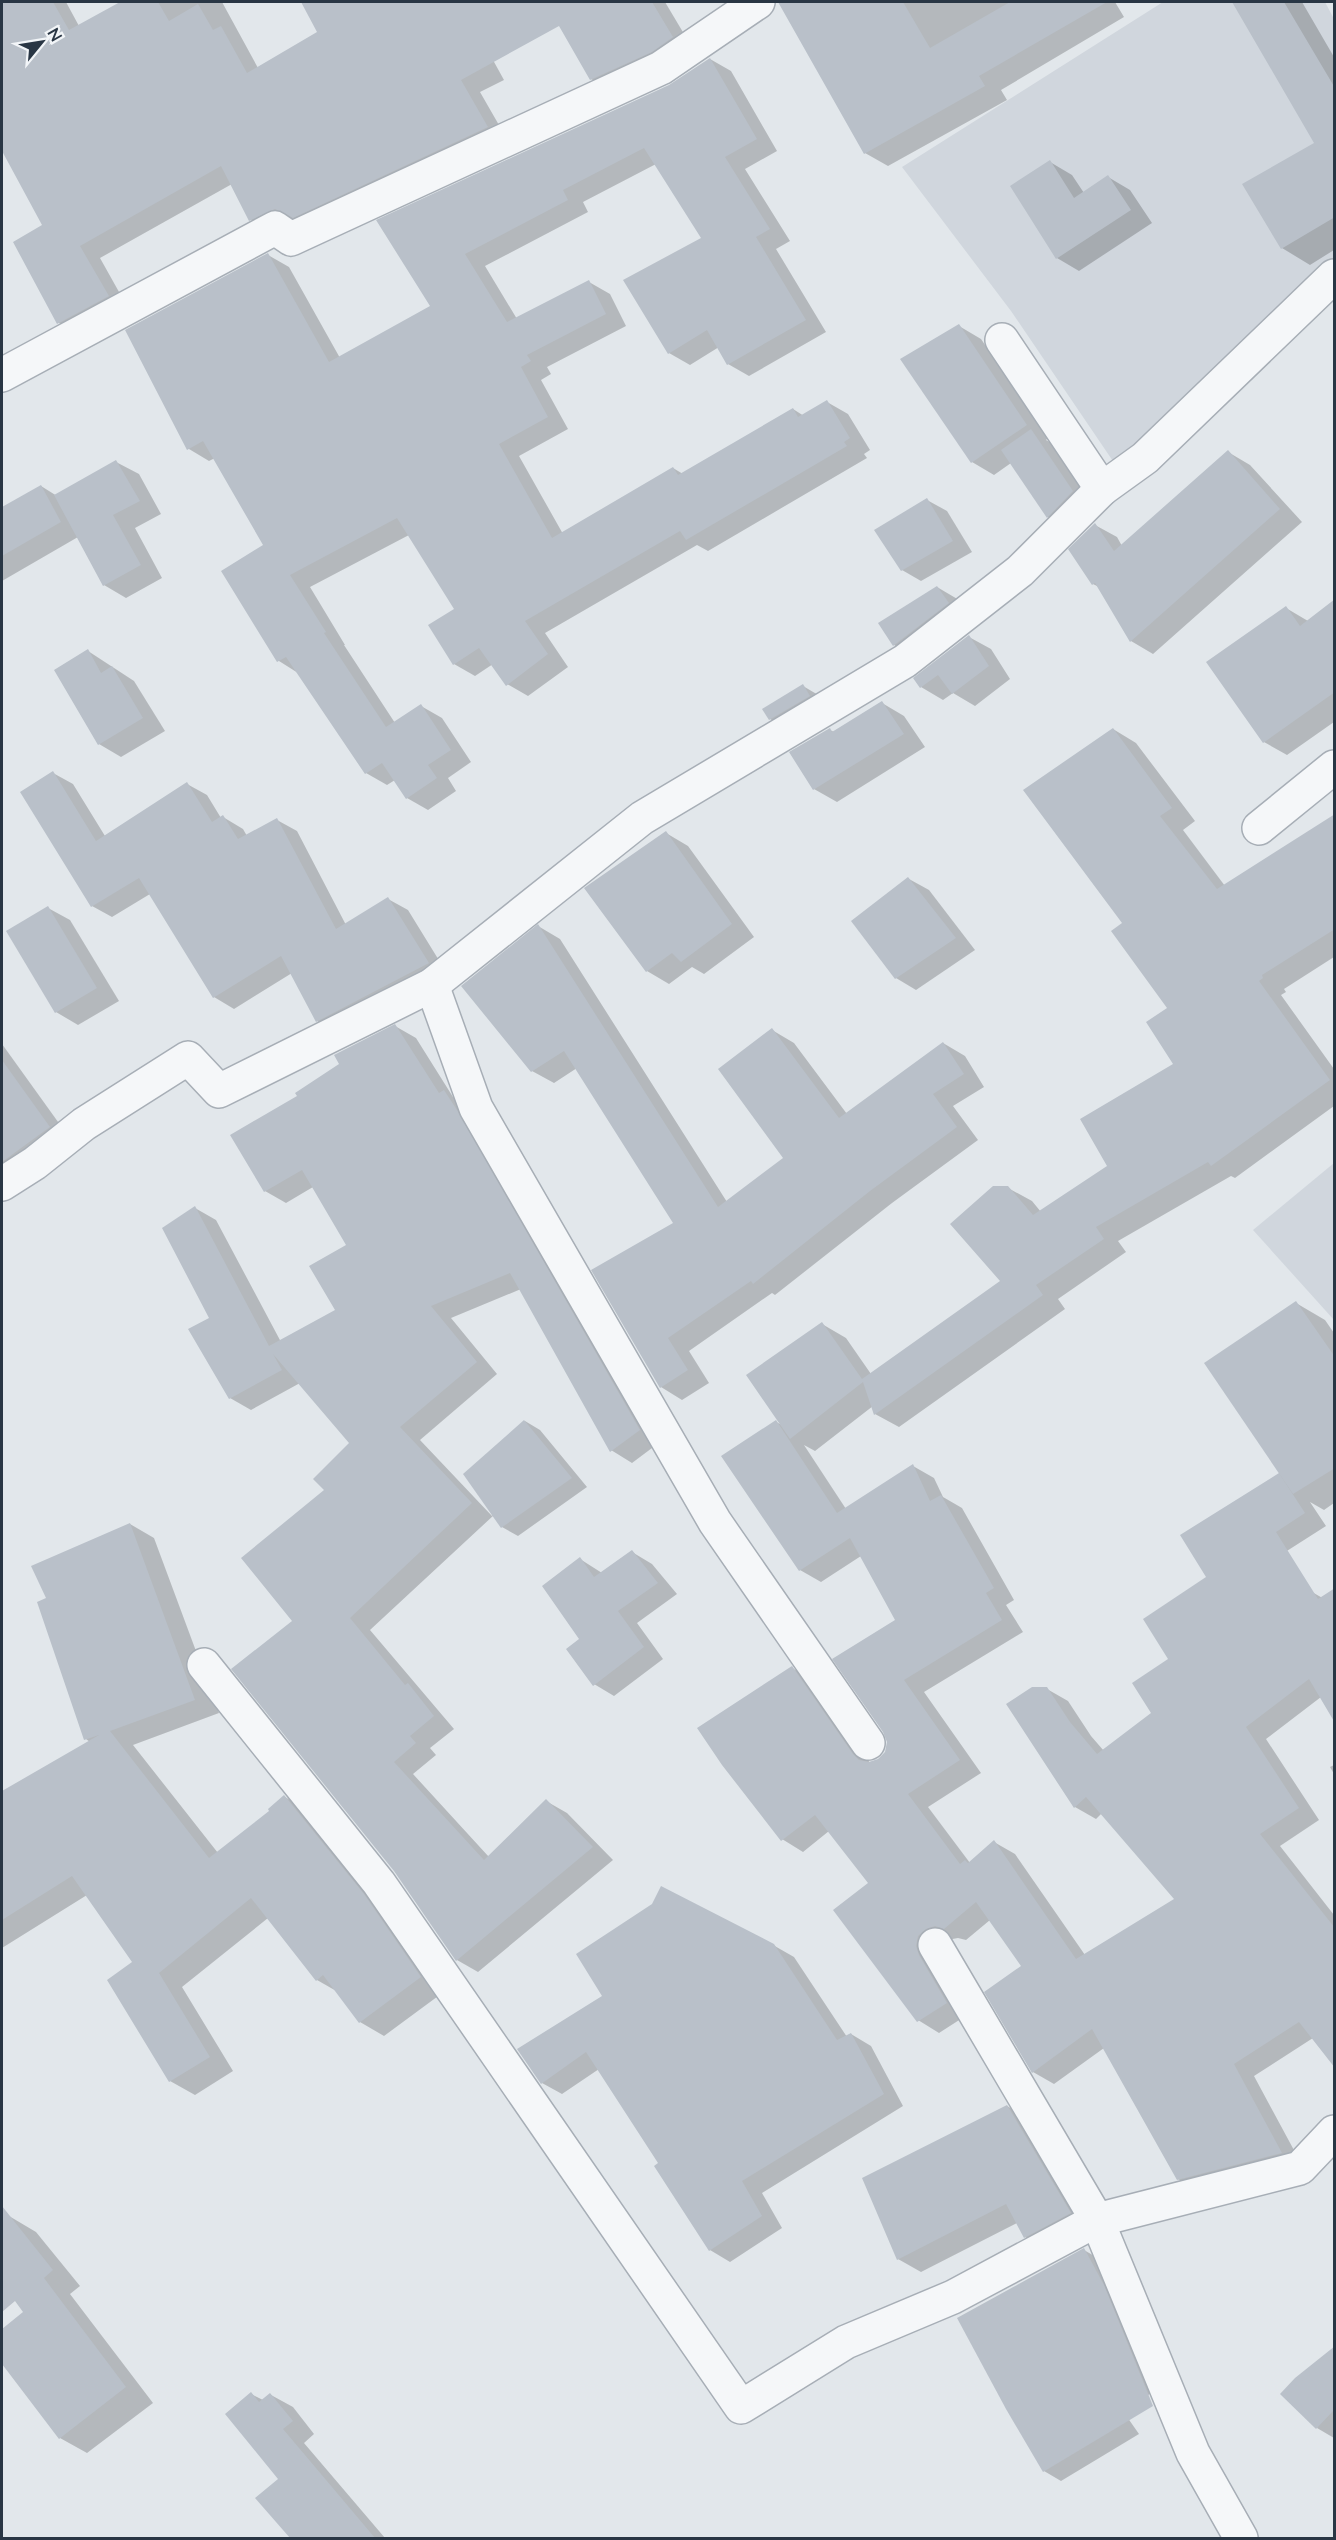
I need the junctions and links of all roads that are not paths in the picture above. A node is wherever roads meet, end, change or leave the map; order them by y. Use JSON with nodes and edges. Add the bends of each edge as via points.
{"nodes":[{"id":1,"x":758,"y":2,"type":"edge"},
{"id":2,"x":1335,"y":276,"type":"edge"},
{"id":3,"x":1002,"y":340,"type":"dead end"},
{"id":4,"x":2,"y":375,"type":"edge"},
{"id":5,"x":1102,"y":489,"type":"junction"},
{"id":6,"x":1335,"y":767,"type":"edge"},
{"id":7,"x":1259,"y":828,"type":"dead end"},
{"id":8,"x":432,"y":985,"type":"junction"},
{"id":9,"x":2,"y":1184,"type":"edge"},
{"id":10,"x":204,"y":1665,"type":"dead end"},
{"id":11,"x":868,"y":1743,"type":"dead end"},
{"id":12,"x":935,"y":1945,"type":"dead end"},
{"id":13,"x":1335,"y":2132,"type":"edge"},
{"id":14,"x":1097,"y":2220,"type":"junction"},
{"id":15,"x":1241,"y":2538,"type":"edge"}],
"edges":[{"from":1,"to":4,"type":"street","via":[[660,68],[291,239],[275,228]]},
{"from":2,"to":5,"type":"street","via":[[1145,458]]},
{"from":3,"to":5,"type":"street"},
{"from":5,"to":8,"type":"street","via":[[1020,571],[904,661],[642,818]]},
{"from":6,"to":7,"type":"street"},
{"from":8,"to":9,"type":"street","via":[[219,1091],[188,1058],[84,1124]]},
{"from":8,"to":11,"type":"street","via":[[476,1108],[715,1522]]},
{"from":10,"to":14,"type":"street","via":[[379,1883],[741,2407],[846,2342],[953,2297]]},
{"from":12,"to":14,"type":"street"},
{"from":13,"to":14,"type":"street","via":[[1300,2168]]},
{"from":14,"to":15,"type":"street","via":[[1193,2452]]}]}
